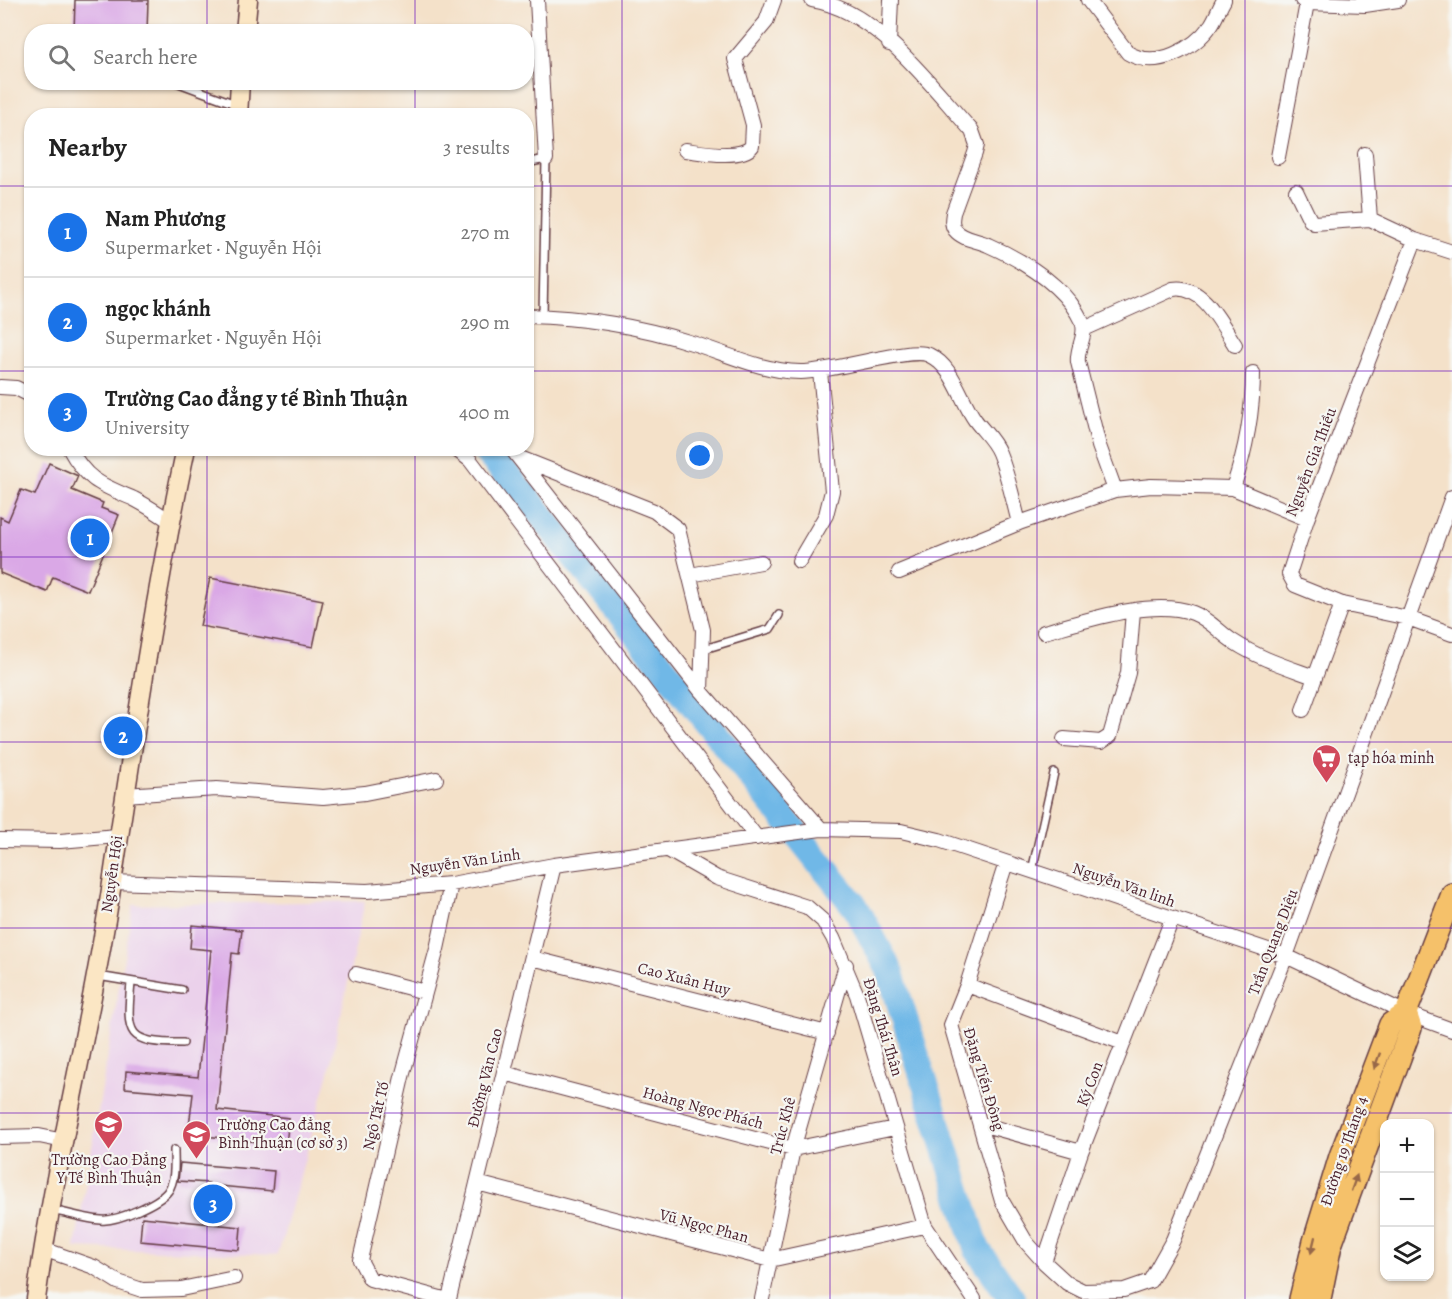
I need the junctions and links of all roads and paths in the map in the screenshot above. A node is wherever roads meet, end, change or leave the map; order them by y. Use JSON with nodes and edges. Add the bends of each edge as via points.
{"nodes":[{"id":1,"x":248,"y":0,"type":"edge"},
{"id":2,"x":537,"y":0,"type":"edge"},
{"id":3,"x":774,"y":0,"type":"edge"},
{"id":4,"x":812,"y":0,"type":"edge"},
{"id":5,"x":891,"y":0,"type":"edge"},
{"id":6,"x":1088,"y":0,"type":"edge"},
{"id":7,"x":1223,"y":0,"type":"edge"},
{"id":8,"x":1398,"y":0,"type":"edge"},
{"id":9,"x":1305,"y":1,"type":"edge"},
{"id":10,"x":246,"y":24,"type":"edge"},
{"id":11,"x":889,"y":44,"type":"junction"},
{"id":12,"x":194,"y":90,"type":"edge"},
{"id":13,"x":239,"y":90,"type":"edge"},
{"id":14,"x":234,"y":108,"type":"edge"},
{"id":15,"x":238,"y":108,"type":"edge"},
{"id":16,"x":685,"y":150,"type":"dead end"},
{"id":17,"x":1365,"y":154,"type":"dead end"},
{"id":18,"x":1278,"y":157,"type":"dead end"},
{"id":19,"x":546,"y":159,"type":"junction"},
{"id":20,"x":534,"y":161,"type":"edge"},
{"id":21,"x":1296,"y":191,"type":"dead end"},
{"id":22,"x":1370,"y":219,"type":"junction"},
{"id":23,"x":1414,"y":240,"type":"junction"},
{"id":24,"x":1452,"y":252,"type":"edge"},
{"id":25,"x":534,"y":316,"type":"edge"},
{"id":26,"x":543,"y":316,"type":"junction"},
{"id":27,"x":1084,"y":329,"type":"junction"},
{"id":28,"x":1235,"y":345,"type":"dead end"},
{"id":29,"x":820,"y":372,"type":"junction"},
{"id":30,"x":1253,"y":373,"type":"dead end"},
{"id":31,"x":0,"y":387,"type":"edge"},
{"id":32,"x":24,"y":392,"type":"edge"},
{"id":33,"x":75,"y":456,"type":"edge"},
{"id":34,"x":184,"y":456,"type":"edge"},
{"id":35,"x":464,"y":456,"type":"edge"},
{"id":36,"x":516,"y":456,"type":"edge"},
{"id":37,"x":521,"y":456,"type":"edge"},
{"id":38,"x":1233,"y":488,"type":"junction"},
{"id":39,"x":1115,"y":490,"type":"junction"},
{"id":40,"x":1452,"y":497,"type":"edge"},
{"id":41,"x":1306,"y":519,"type":"junction"},
{"id":42,"x":170,"y":521,"type":"junction"},
{"id":43,"x":1019,"y":523,"type":"junction"},
{"id":44,"x":761,"y":561,"type":"dead end"},
{"id":45,"x":799,"y":561,"type":"dead end"},
{"id":46,"x":899,"y":572,"type":"dead end"},
{"id":47,"x":690,"y":575,"type":"junction"},
{"id":48,"x":1342,"y":604,"type":"junction"},
{"id":49,"x":1134,"y":611,"type":"junction"},
{"id":50,"x":779,"y":615,"type":"dead end"},
{"id":51,"x":1408,"y":618,"type":"junction"},
{"id":52,"x":1044,"y":632,"type":"dead end"},
{"id":53,"x":1452,"y":634,"type":"edge"},
{"id":54,"x":701,"y":650,"type":"junction"},
{"id":55,"x":1314,"y":677,"type":"junction"},
{"id":56,"x":701,"y":691,"type":"junction"},
{"id":57,"x":1303,"y":710,"type":"dead end"},
{"id":58,"x":1064,"y":740,"type":"dead end"},
{"id":59,"x":1054,"y":773,"type":"dead end"},
{"id":60,"x":436,"y":779,"type":"dead end"},
{"id":61,"x":124,"y":795,"type":"junction"},
{"id":62,"x":821,"y":829,"type":"junction"},
{"id":63,"x":117,"y":836,"type":"junction"},
{"id":64,"x":757,"y":838,"type":"junction"},
{"id":65,"x":0,"y":840,"type":"edge"},
{"id":66,"x":668,"y":850,"type":"junction"},
{"id":67,"x":1006,"y":863,"type":"junction"},
{"id":68,"x":554,"y":865,"type":"junction"},
{"id":69,"x":1032,"y":872,"type":"junction"},
{"id":70,"x":112,"y":882,"type":"junction"},
{"id":71,"x":451,"y":884,"type":"junction"},
{"id":72,"x":1452,"y":894,"type":"edge"},
{"id":73,"x":1172,"y":919,"type":"junction"},
{"id":74,"x":1286,"y":956,"type":"junction"},
{"id":75,"x":532,"y":958,"type":"junction"},
{"id":76,"x":846,"y":965,"type":"junction"},
{"id":77,"x":356,"y":974,"type":"dead end"},
{"id":78,"x":96,"y":976,"type":"junction"},
{"id":79,"x":131,"y":983,"type":"junction"},
{"id":80,"x":967,"y":985,"type":"junction"},
{"id":81,"x":182,"y":990,"type":"dead end"},
{"id":82,"x":424,"y":992,"type":"junction"},
{"id":83,"x":1406,"y":1013,"type":"junction"},
{"id":84,"x":1452,"y":1030,"type":"edge"},
{"id":85,"x":827,"y":1033,"type":"junction"},
{"id":86,"x":1123,"y":1042,"type":"junction"},
{"id":87,"x":183,"y":1043,"type":"dead end"},
{"id":88,"x":504,"y":1073,"type":"junction"},
{"id":89,"x":981,"y":1124,"type":"junction"},
{"id":90,"x":895,"y":1128,"type":"junction"},
{"id":91,"x":0,"y":1137,"type":"edge"},
{"id":92,"x":64,"y":1141,"type":"junction"},
{"id":93,"x":793,"y":1149,"type":"junction"},
{"id":94,"x":174,"y":1150,"type":"dead end"},
{"id":95,"x":1081,"y":1152,"type":"junction"},
{"id":96,"x":477,"y":1184,"type":"junction"},
{"id":97,"x":51,"y":1210,"type":"junction"},
{"id":98,"x":926,"y":1226,"type":"junction"},
{"id":99,"x":43,"y":1249,"type":"junction"},
{"id":100,"x":770,"y":1260,"type":"junction"},
{"id":101,"x":1044,"y":1262,"type":"junction"},
{"id":102,"x":234,"y":1278,"type":"dead end"},
{"id":103,"x":36,"y":1299,"type":"edge"},
{"id":104,"x":444,"y":1299,"type":"edge"},
{"id":105,"x":449,"y":1299,"type":"edge"},
{"id":106,"x":762,"y":1299,"type":"edge"},
{"id":107,"x":974,"y":1299,"type":"edge"},
{"id":108,"x":1300,"y":1299,"type":"edge"},
{"id":109,"x":1320,"y":1299,"type":"edge"}],
"edges":[{"from":1,"to":10,"type":"street"},
{"from":2,"to":19,"type":"street"},
{"from":3,"to":16,"type":"street","via":[[766,22],[735,59],[753,125],[752,146],[745,151],[718,155]]},
{"from":4,"to":11,"type":"street","via":[[844,9]]},
{"from":5,"to":11,"type":"street"},
{"from":6,"to":7,"type":"street","via":[[1128,54],[1152,60],[1186,49],[1199,39],[1212,24]]},
{"from":8,"to":9,"type":"street","via":[[1365,5]]},
{"from":9,"to":18,"type":"street"},
{"from":11,"to":27,"type":"street","via":[[912,64],[976,139],[975,153],[951,221],[954,229],[1043,276],[1066,299]]},
{"from":12,"to":14,"type":"lane"},
{"from":13,"to":15,"type":"street"},
{"from":17,"to":22,"type":"street"},
{"from":19,"to":20,"type":"lane"},
{"from":19,"to":26,"type":"lane"},
{"from":21,"to":22,"type":"street","via":[[1314,223]]},
{"from":22,"to":23,"type":"street"},
{"from":23,"to":24,"type":"street"},
{"from":23,"to":41,"type":"street","name":"Nguyễn Gia Thiều"},
{"from":25,"to":26,"type":"street"},
{"from":26,"to":29,"type":"street","via":[[626,326],[775,370]]},
{"from":27,"to":28,"type":"street","via":[[1183,287],[1208,306]]},
{"from":27,"to":39,"type":"street","via":[[1078,362],[1099,446]]},
{"from":29,"to":43,"type":"street","via":[[920,352],[942,363],[999,453]]},
{"from":29,"to":45,"type":"street","via":[[832,491],[825,515]]},
{"from":30,"to":38,"type":"street","via":[[1252,416]]},
{"from":31,"to":32,"type":"street"},
{"from":33,"to":42,"type":"street","via":[[89,477],[105,489],[135,500]]},
{"from":34,"to":42,"type":"street","name":"Nguyễn Hội"},
{"from":35,"to":64,"type":"street"},
{"from":36,"to":56,"type":"street"},
{"from":37,"to":47,"type":"street","via":[[669,520],[682,540]]},
{"from":38,"to":39,"type":"street","via":[[1151,486]]},
{"from":38,"to":41,"type":"street"},
{"from":39,"to":43,"type":"street"},
{"from":40,"to":51,"type":"street","name":"Trần Quang Diệu"},
{"from":41,"to":48,"type":"street","name":"Nguyễn Gia Thiều","via":[[1289,574],[1295,585]]},
{"from":42,"to":61,"type":"street","name":"Nguyễn Hội"},
{"from":43,"to":46,"type":"street"},
{"from":44,"to":47,"type":"street"},
{"from":47,"to":54,"type":"street","via":[[703,630]]},
{"from":48,"to":51,"type":"street","name":"Nguyễn Gia Thiều"},
{"from":48,"to":55,"type":"street"},
{"from":49,"to":52,"type":"street","via":[[1102,615]]},
{"from":49,"to":55,"type":"street","via":[[1194,614],[1258,656]]},
{"from":49,"to":58,"type":"street","via":[[1128,673],[1110,736],[1101,742]]},
{"from":50,"to":54,"type":"lane","via":[[770,629]]},
{"from":51,"to":53,"type":"street","name":"Nguyễn Gia Thiều"},
{"from":51,"to":74,"type":"street","name":"Trần Quang Diệu"},
{"from":54,"to":56,"type":"street"},
{"from":55,"to":57,"type":"street"},
{"from":56,"to":62,"type":"street"},
{"from":59,"to":69,"type":"lane"},
{"from":60,"to":61,"type":"street","via":[[323,797],[217,789]]},
{"from":61,"to":63,"type":"street","name":"Nguyễn Hội"},
{"from":62,"to":64,"type":"street","name":"Nguyễn Văn Linh"},
{"from":62,"to":67,"type":"street","name":"Nguyễn Văn linh","via":[[901,831]]},
{"from":63,"to":65,"type":"street","via":[[60,841]]},
{"from":63,"to":70,"type":"street","name":"Nguyễn Hội"},
{"from":64,"to":66,"type":"street","name":"Nguyễn Văn Linh"},
{"from":66,"to":68,"type":"street","name":"Nguyễn Văn Linh"},
{"from":66,"to":76,"type":"street","name":"Đặng Thái Thân","via":[[717,878],[807,906],[823,921]]},
{"from":67,"to":69,"type":"street","name":"Nguyễn Văn linh"},
{"from":67,"to":80,"type":"street","name":"Đặng Tiến Đông"},
{"from":68,"to":71,"type":"street","name":"Nguyễn Văn Linh"},
{"from":68,"to":75,"type":"street","name":"Đường Văn Cao"},
{"from":69,"to":73,"type":"street","name":"Nguyễn Văn linh"},
{"from":70,"to":71,"type":"street","name":"Nguyễn Văn Linh","via":[[368,891]]},
{"from":70,"to":78,"type":"street","name":"Nguyễn Hội"},
{"from":71,"to":82,"type":"street","name":"Ngô Tất Tố"},
{"from":72,"to":83,"type":"main road","name":"Đường 19 Tháng 4"},
{"from":73,"to":74,"type":"street","name":"Nguyễn Văn linh"},
{"from":73,"to":86,"type":"street","name":"Ký Con"},
{"from":74,"to":83,"type":"street","name":"Nguyễn Văn linh"},
{"from":74,"to":101,"type":"street","name":"Trần Quang Diệu","via":[[1177,1229],[1150,1281],[1124,1290],[1083,1291],[1067,1283]]},
{"from":75,"to":85,"type":"street","name":"Cao Xuân Huy"},
{"from":75,"to":88,"type":"street","name":"Đường Văn Cao"},
{"from":76,"to":85,"type":"street","name":"Trúc Khê"},
{"from":76,"to":90,"type":"street","name":"Đặng Thái Thân"},
{"from":77,"to":82,"type":"street"},
{"from":78,"to":79,"type":"lane"},
{"from":78,"to":92,"type":"street","name":"Nguyễn Hội"},
{"from":79,"to":81,"type":"lane"},
{"from":79,"to":87,"type":"lane","via":[[128,1012],[132,1031],[141,1040],[152,1043]]},
{"from":80,"to":86,"type":"street"},
{"from":80,"to":89,"type":"street","name":"Đặng Tiến Đông","via":[[951,1025]]},
{"from":82,"to":104,"type":"street","name":"Ngô Tất Tố","via":[[360,1260],[370,1278]]},
{"from":83,"to":84,"type":"street","name":"Nguyễn Văn linh"},
{"from":83,"to":108,"type":"main road","name":"Đường 19 Tháng 4","one_way":true,"via":[[1390,1024],[1340,1156]]},
{"from":109,"to":83,"type":"main road","name":"Đường 19 Tháng 4","one_way":true,"via":[[1331,1245],[1411,1028]]},
{"from":85,"to":93,"type":"street","name":"Trúc Khê"},
{"from":86,"to":95,"type":"street","name":"Ký Con"},
{"from":88,"to":93,"type":"street","name":"Hoàng Ngọc Phách"},
{"from":88,"to":96,"type":"street","name":"Đường Văn Cao"},
{"from":89,"to":95,"type":"street"},
{"from":89,"to":101,"type":"street","name":"Đặng Tiến Đông","via":[[1002,1201],[1026,1242]]},
{"from":90,"to":93,"type":"street","name":"Hoàng Ngọc Phách"},
{"from":90,"to":98,"type":"street","name":"Đặng Thái Thân"},
{"from":91,"to":92,"type":"street","via":[[39,1136]]},
{"from":92,"to":97,"type":"street","name":"Nguyễn Hội"},
{"from":93,"to":100,"type":"street","name":"Trúc Khê"},
{"from":94,"to":97,"type":"lane","via":[[172,1181],[167,1192],[148,1205],[115,1220],[103,1221]]},
{"from":95,"to":101,"type":"street","name":"Ký Con"},
{"from":96,"to":100,"type":"street","name":"Vũ Ngọc Phan"},
{"from":96,"to":105,"type":"street","name":"Đường Văn Cao"},
{"from":97,"to":99,"type":"street","name":"Nguyễn Hội"},
{"from":98,"to":100,"type":"street","name":"Vũ Ngọc Phan"},
{"from":98,"to":107,"type":"street","name":"Đặng Thái Thân"},
{"from":99,"to":102,"type":"street","via":[[142,1290],[182,1289]]},
{"from":99,"to":103,"type":"street","name":"Nguyễn Hội"},
{"from":100,"to":106,"type":"street","name":"Trúc Khê"}]}
